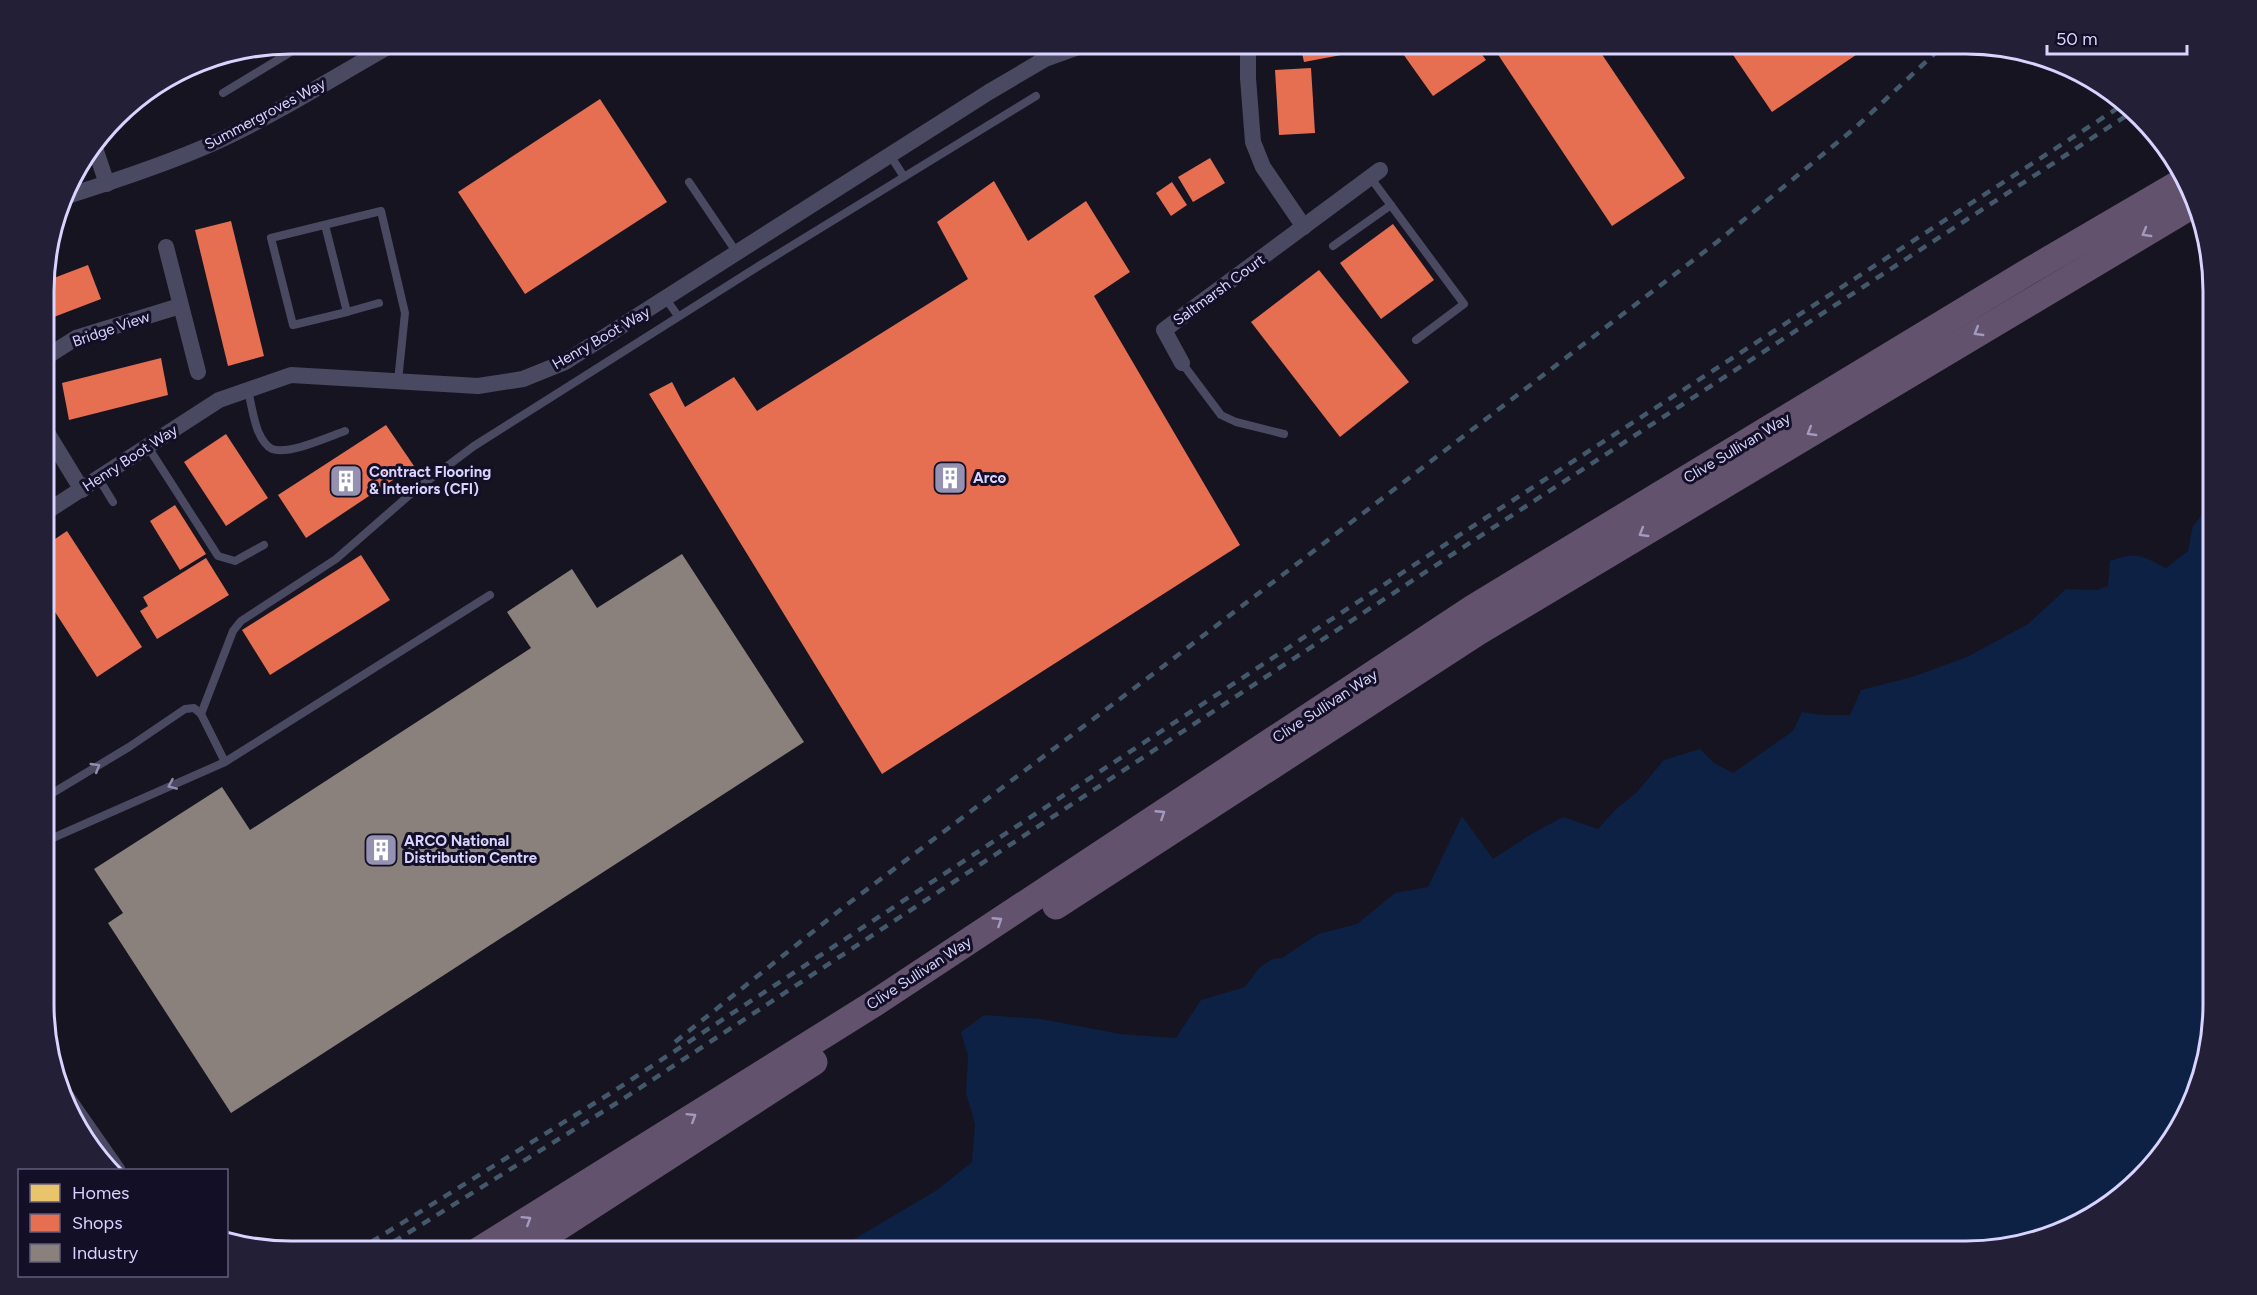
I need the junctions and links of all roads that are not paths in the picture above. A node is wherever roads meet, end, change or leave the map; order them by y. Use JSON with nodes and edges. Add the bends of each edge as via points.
{"nodes":[{"id":1,"x":287,"y":54,"type":"edge"},
{"id":2,"x":375,"y":54,"type":"edge"},
{"id":3,"x":1057,"y":54,"type":"edge"},
{"id":4,"x":1248,"y":54,"type":"edge"},
{"id":5,"x":223,"y":93,"type":"dead end"},
{"id":6,"x":1036,"y":96,"type":"dead end"},
{"id":7,"x":97,"y":155,"type":"edge"},
{"id":8,"x":890,"y":155,"type":"junction"},
{"id":9,"x":1375,"y":174,"type":"joint"},
{"id":10,"x":903,"y":177,"type":"junction"},
{"id":11,"x":689,"y":182,"type":"dead end"},
{"id":12,"x":107,"y":184,"type":"junction"},
{"id":13,"x":2178,"y":184,"type":"edge"},
{"id":14,"x":75,"y":194,"type":"edge"},
{"id":15,"x":1391,"y":205,"type":"junction"},
{"id":16,"x":2188,"y":208,"type":"edge"},
{"id":17,"x":325,"y":225,"type":"junction"},
{"id":18,"x":1304,"y":227,"type":"junction"},
{"id":19,"x":1333,"y":246,"type":"dead end"},
{"id":20,"x":166,"y":247,"type":"dead end"},
{"id":21,"x":737,"y":253,"type":"junction"},
{"id":22,"x":666,"y":299,"type":"junction"},
{"id":23,"x":380,"y":303,"type":"dead end"},
{"id":24,"x":180,"y":306,"type":"junction"},
{"id":25,"x":347,"y":312,"type":"junction"},
{"id":26,"x":678,"y":316,"type":"junction"},
{"id":27,"x":1416,"y":340,"type":"dead end"},
{"id":28,"x":54,"y":352,"type":"edge"},
{"id":29,"x":1182,"y":363,"type":"joint"},
{"id":30,"x":198,"y":372,"type":"dead end"},
{"id":31,"x":398,"y":381,"type":"junction"},
{"id":32,"x":249,"y":390,"type":"junction"},
{"id":33,"x":345,"y":431,"type":"dead end"},
{"id":34,"x":1284,"y":434,"type":"dead end"},
{"id":35,"x":54,"y":444,"type":"edge"},
{"id":36,"x":148,"y":447,"type":"junction"},
{"id":37,"x":99,"y":479,"type":"junction"},
{"id":38,"x":82,"y":490,"type":"junction"},
{"id":39,"x":113,"y":502,"type":"dead end"},
{"id":40,"x":54,"y":507,"type":"edge"},
{"id":41,"x":264,"y":545,"type":"dead end"},
{"id":42,"x":490,"y":595,"type":"dead end"},
{"id":43,"x":201,"y":714,"type":"junction"},
{"id":44,"x":225,"y":762,"type":"junction"},
{"id":45,"x":54,"y":792,"type":"edge"},
{"id":46,"x":54,"y":837,"type":"edge"},
{"id":47,"x":75,"y":1103,"type":"edge"},
{"id":48,"x":121,"y":1168,"type":"dead end"},
{"id":49,"x":494,"y":1241,"type":"edge"},
{"id":50,"x":537,"y":1241,"type":"edge"}],
"edges":[{"from":1,"to":5,"type":"lane"},
{"from":2,"to":12,"type":"street","name":"Summergroves Way","via":[[216,142]]},
{"from":3,"to":8,"type":"street","name":"Henry Boot Way"},
{"from":4,"to":18,"type":"street","via":[[1253,142],[1263,166]]},
{"from":6,"to":10,"type":"lane"},
{"from":7,"to":12,"type":"street"},
{"from":8,"to":10,"type":"lane"},
{"from":8,"to":21,"type":"street","name":"Henry Boot Way"},
{"from":9,"to":15,"type":"lane"},
{"from":9,"to":18,"type":"street","name":"Saltmarsh Court"},
{"from":10,"to":26,"type":"lane"},
{"from":11,"to":21,"type":"lane"},
{"from":12,"to":14,"type":"street","name":"Summergroves Way"},
{"from":49,"to":13,"type":"highway","name":"Clive Sullivan Way","one_way":true,"via":[[874,1003],[1473,608]]},
{"from":15,"to":19,"type":"lane"},
{"from":15,"to":27,"type":"lane","via":[[1464,304]]},
{"from":16,"to":50,"type":"highway","name":"Clive Sullivan Way","one_way":true,"via":[[1478,632]]},
{"from":17,"to":25,"type":"lane"},
{"from":17,"to":25,"type":"lane","via":[[271,238],[293,325]]},
{"from":17,"to":31,"type":"lane","via":[[381,211],[405,313]]},
{"from":18,"to":29,"type":"street","name":"Saltmarsh Court","via":[[1164,330]]},
{"from":20,"to":24,"type":"street"},
{"from":21,"to":22,"type":"street","name":"Henry Boot Way"},
{"from":22,"to":26,"type":"lane"},
{"from":22,"to":31,"type":"street","name":"Henry Boot Way","via":[[566,362],[523,379],[478,386]]},
{"from":23,"to":25,"type":"lane"},
{"from":24,"to":28,"type":"street","name":"Bridge View","via":[[76,338]]},
{"from":24,"to":30,"type":"street"},
{"from":26,"to":43,"type":"lane","via":[[474,446],[414,491],[336,559],[241,621],[233,631]]},
{"from":29,"to":34,"type":"lane","via":[[1221,415]]},
{"from":31,"to":32,"type":"street","name":"Henry Boot Way","via":[[291,375]]},
{"from":32,"to":33,"type":"lane","via":[[257,430],[271,448],[296,447]]},
{"from":32,"to":36,"type":"street","name":"Henry Boot Way","via":[[219,400]]},
{"from":35,"to":38,"type":"street"},
{"from":36,"to":37,"type":"street","name":"Henry Boot Way"},
{"from":36,"to":41,"type":"lane","via":[[218,556],[235,561]]},
{"from":37,"to":38,"type":"street","name":"Henry Boot Way"},
{"from":37,"to":39,"type":"lane"},
{"from":38,"to":40,"type":"street","name":"Henry Boot Way"},
{"from":42,"to":44,"type":"lane"},
{"from":43,"to":44,"type":"lane"},
{"from":45,"to":43,"type":"lane","one_way":true,"via":[[185,709],[194,708]]},
{"from":44,"to":46,"type":"lane","one_way":true},
{"from":47,"to":48,"type":"lane"}]}
